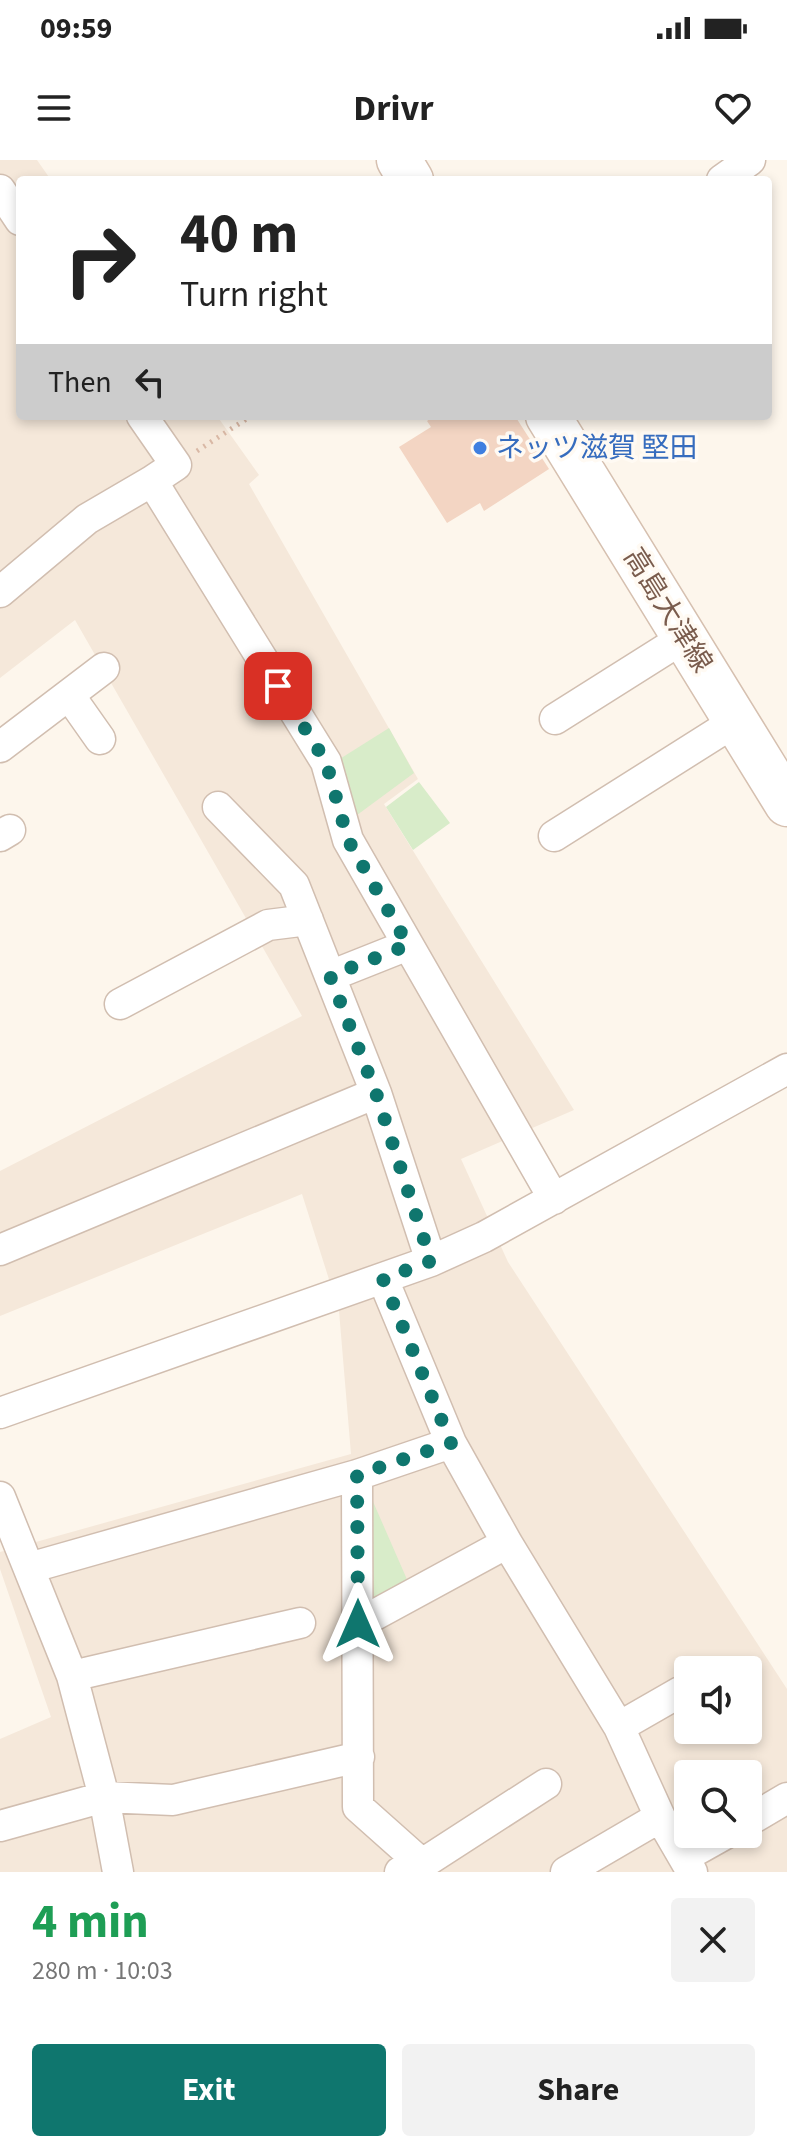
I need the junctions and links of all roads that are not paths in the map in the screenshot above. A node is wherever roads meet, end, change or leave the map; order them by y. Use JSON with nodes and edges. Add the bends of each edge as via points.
{"nodes":[{"id":1,"x":750,"y":160,"type":"edge"},
{"id":2,"x":728,"y":176,"type":"edge"},
{"id":3,"x":0,"y":190,"type":"edge"},
{"id":4,"x":16,"y":214,"type":"edge"},
{"id":5,"x":144,"y":420,"type":"edge"},
{"id":6,"x":550,"y":420,"type":"edge"},
{"id":7,"x":164,"y":473,"type":"junction"},
{"id":8,"x":0,"y":592,"type":"edge"},
{"id":9,"x":685,"y":637,"type":"junction"},
{"id":10,"x":104,"y":668,"type":"dead end"},
{"id":11,"x":69,"y":695,"type":"junction"},
{"id":12,"x":555,"y":719,"type":"dead end"},
{"id":13,"x":736,"y":721,"type":"junction"},
{"id":14,"x":100,"y":739,"type":"dead end"},
{"id":15,"x":0,"y":747,"type":"edge"},
{"id":16,"x":787,"y":804,"type":"edge"},
{"id":17,"x":218,"y":807,"type":"dead end"},
{"id":18,"x":554,"y":836,"type":"dead end"},
{"id":19,"x":308,"y":920,"type":"junction"},
{"id":20,"x":408,"y":945,"type":"junction"},
{"id":21,"x":330,"y":976,"type":"junction"},
{"id":22,"x":120,"y":1004,"type":"dead end"},
{"id":23,"x":787,"y":1069,"type":"edge"},
{"id":24,"x":376,"y":1093,"type":"junction"},
{"id":25,"x":554,"y":1199,"type":"junction"},
{"id":26,"x":0,"y":1250,"type":"edge"},
{"id":27,"x":431,"y":1261,"type":"junction"},
{"id":28,"x":383,"y":1279,"type":"junction"},
{"id":29,"x":0,"y":1413,"type":"edge"},
{"id":30,"x":451,"y":1443,"type":"junction"},
{"id":31,"x":357,"y":1475,"type":"junction"},
{"id":32,"x":0,"y":1497,"type":"edge"},
{"id":33,"x":507,"y":1543,"type":"junction"},
{"id":34,"x":29,"y":1568,"type":"junction"},
{"id":35,"x":300,"y":1623,"type":"dead end"},
{"id":36,"x":358,"y":1624,"type":"junction"},
{"id":37,"x":72,"y":1676,"type":"junction"},
{"id":38,"x":674,"y":1695,"type":"edge"},
{"id":39,"x":619,"y":1727,"type":"junction"},
{"id":40,"x":359,"y":1757,"type":"junction"},
{"id":41,"x":546,"y":1784,"type":"dead end"},
{"id":42,"x":104,"y":1797,"type":"junction"},
{"id":43,"x":787,"y":1798,"type":"edge"},
{"id":44,"x":762,"y":1813,"type":"edge"},
{"id":45,"x":660,"y":1817,"type":"junction"},
{"id":46,"x":0,"y":1826,"type":"edge"},
{"id":47,"x":708,"y":1848,"type":"edge"},
{"id":48,"x":688,"y":1865,"type":"edge"},
{"id":49,"x":411,"y":1868,"type":"edge"},
{"id":50,"x":118,"y":1872,"type":"edge"},
{"id":51,"x":566,"y":1872,"type":"edge"}],
"edges":[{"from":1,"to":2,"type":"street"},
{"from":3,"to":4,"type":"street"},
{"from":5,"to":7,"type":"street"},
{"from":6,"to":9,"type":"main road","name":"高島大津線"},
{"from":7,"to":8,"type":"street","via":[[87,519]]},
{"from":7,"to":20,"type":"street","via":[[326,762],[348,840]]},
{"from":9,"to":12,"type":"street"},
{"from":9,"to":13,"type":"main road","name":"高島大津線"},
{"from":10,"to":11,"type":"street"},
{"from":11,"to":14,"type":"street"},
{"from":11,"to":15,"type":"street"},
{"from":13,"to":16,"type":"main road","name":"高島大津線"},
{"from":13,"to":18,"type":"street"},
{"from":17,"to":19,"type":"street","via":[[294,885]]},
{"from":19,"to":21,"type":"street"},
{"from":19,"to":22,"type":"street","via":[[268,925]]},
{"from":20,"to":21,"type":"street"},
{"from":20,"to":25,"type":"street"},
{"from":21,"to":24,"type":"street"},
{"from":23,"to":25,"type":"street"},
{"from":24,"to":26,"type":"street"},
{"from":24,"to":27,"type":"street"},
{"from":25,"to":27,"type":"street"},
{"from":27,"to":28,"type":"street"},
{"from":28,"to":29,"type":"street"},
{"from":28,"to":30,"type":"street"},
{"from":30,"to":31,"type":"street"},
{"from":30,"to":33,"type":"street"},
{"from":31,"to":34,"type":"street"},
{"from":31,"to":36,"type":"street"},
{"from":32,"to":34,"type":"street"},
{"from":33,"to":36,"type":"street"},
{"from":33,"to":39,"type":"street"},
{"from":34,"to":37,"type":"street"},
{"from":35,"to":37,"type":"street"},
{"from":36,"to":40,"type":"street"},
{"from":37,"to":42,"type":"street"},
{"from":38,"to":39,"type":"street"},
{"from":39,"to":45,"type":"street"},
{"from":40,"to":42,"type":"street","via":[[173,1800]]},
{"from":40,"to":49,"type":"street","via":[[358,1807]]},
{"from":41,"to":49,"type":"street"},
{"from":42,"to":46,"type":"street"},
{"from":42,"to":50,"type":"street"},
{"from":43,"to":44,"type":"street"},
{"from":45,"to":48,"type":"street"},
{"from":45,"to":51,"type":"street"},
{"from":47,"to":48,"type":"street"}]}
